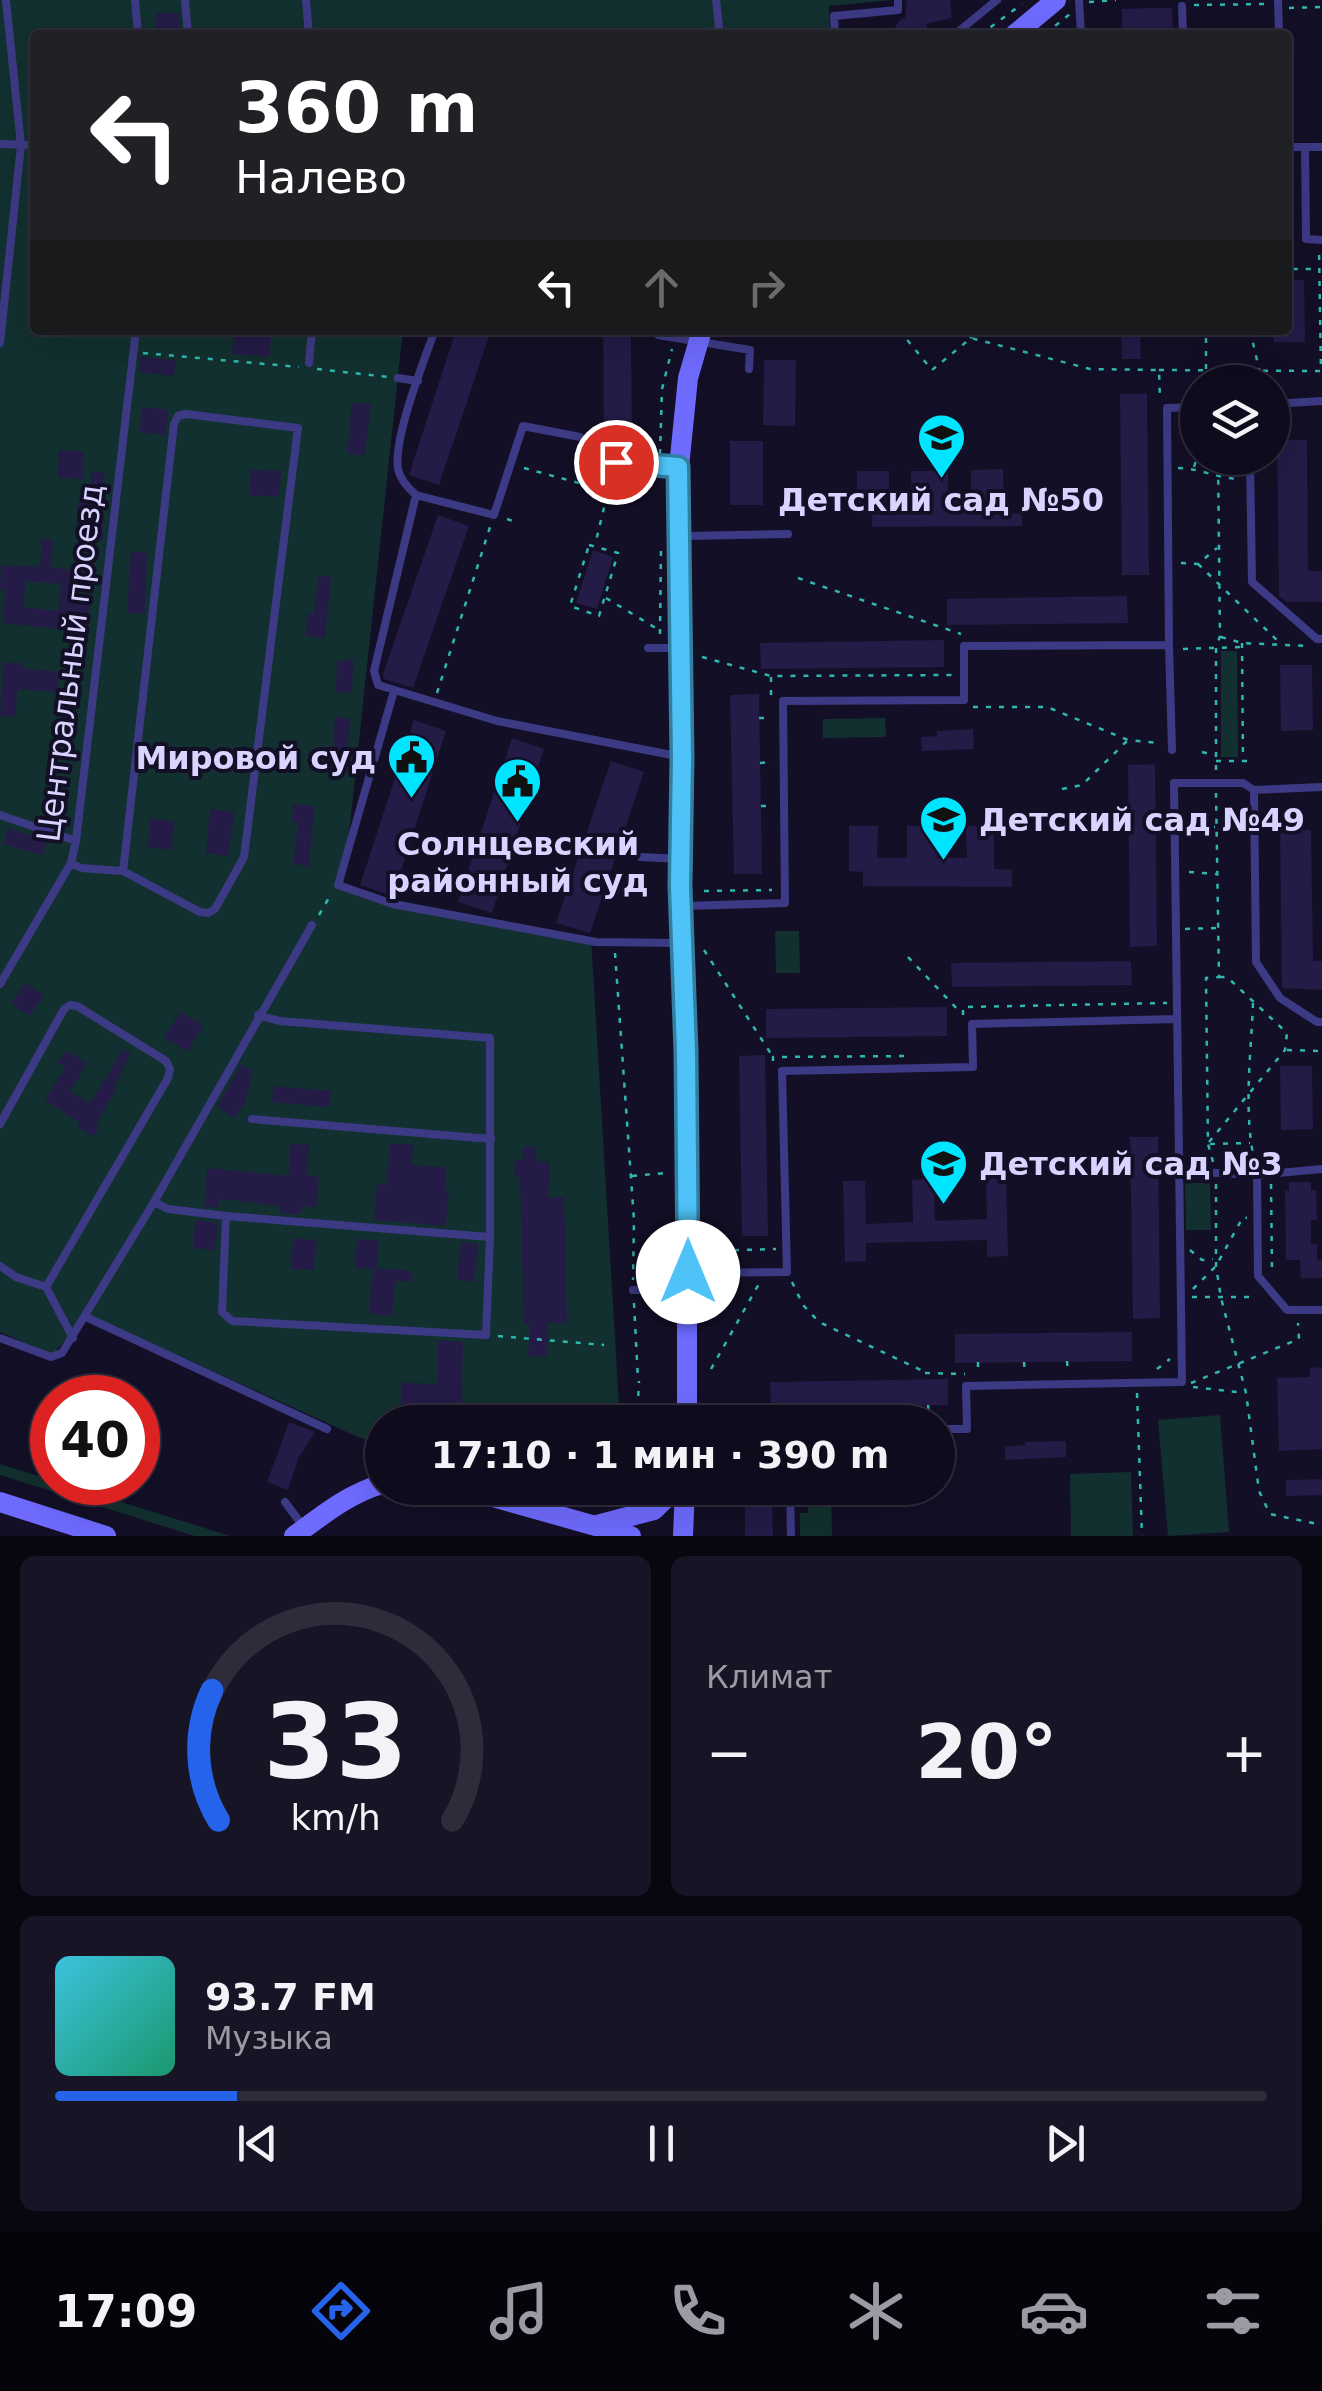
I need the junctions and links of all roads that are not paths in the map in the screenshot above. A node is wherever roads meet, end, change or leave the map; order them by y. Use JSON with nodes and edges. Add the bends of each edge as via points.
{"nodes":[{"id":1,"x":6,"y":0,"type":"edge"},
{"id":2,"x":135,"y":0,"type":"edge"},
{"id":3,"x":185,"y":0,"type":"edge"},
{"id":4,"x":306,"y":0,"type":"edge"},
{"id":5,"x":716,"y":0,"type":"edge"},
{"id":6,"x":898,"y":0,"type":"edge"},
{"id":7,"x":998,"y":0,"type":"edge"},
{"id":8,"x":1056,"y":0,"type":"edge"},
{"id":9,"x":1079,"y":0,"type":"edge"},
{"id":10,"x":1278,"y":2,"type":"edge"},
{"id":11,"x":1182,"y":6,"type":"road end"},
{"id":12,"x":138,"y":30,"type":"edge"},
{"id":13,"x":188,"y":30,"type":"edge"},
{"id":14,"x":309,"y":30,"type":"edge"},
{"id":15,"x":720,"y":30,"type":"edge"},
{"id":16,"x":835,"y":30,"type":"edge"},
{"id":17,"x":960,"y":30,"type":"edge"},
{"id":18,"x":1020,"y":30,"type":"edge"},
{"id":19,"x":1082,"y":30,"type":"edge"},
{"id":20,"x":1183,"y":30,"type":"edge"},
{"id":21,"x":1279,"y":30,"type":"edge"},
{"id":22,"x":0,"y":144,"type":"edge"},
{"id":23,"x":21,"y":144,"type":"junction"},
{"id":24,"x":30,"y":145,"type":"edge"},
{"id":25,"x":1292,"y":147,"type":"edge"},
{"id":26,"x":1305,"y":147,"type":"junction"},
{"id":27,"x":1322,"y":147,"type":"edge"},
{"id":28,"x":1320,"y":240,"type":"edge"},
{"id":29,"x":135,"y":335,"type":"edge"},
{"id":30,"x":312,"y":335,"type":"edge"},
{"id":31,"x":432,"y":335,"type":"edge"},
{"id":32,"x":658,"y":335,"type":"edge"},
{"id":33,"x":700,"y":337,"type":"edge"},
{"id":34,"x":0,"y":343,"type":"edge"},
{"id":35,"x":309,"y":363,"type":"dead end"},
{"id":36,"x":749,"y":370,"type":"dead end"},
{"id":37,"x":398,"y":378,"type":"road end"},
{"id":38,"x":418,"y":381,"type":"junction"},
{"id":39,"x":1322,"y":401,"type":"edge"},
{"id":40,"x":1290,"y":403,"type":"edge"},
{"id":41,"x":1180,"y":408,"type":"edge"},
{"id":42,"x":669,"y":467,"type":"junction"},
{"id":43,"x":1250,"y":475,"type":"edge"},
{"id":44,"x":416,"y":495,"type":"junction"},
{"id":45,"x":788,"y":534,"type":"dead end"},
{"id":46,"x":670,"y":540,"type":"junction"},
{"id":47,"x":1320,"y":642,"type":"edge"},
{"id":48,"x":1169,"y":644,"type":"junction"},
{"id":49,"x":648,"y":648,"type":"dead end"},
{"id":50,"x":671,"y":648,"type":"junction"},
{"id":51,"x":394,"y":691,"type":"junction"},
{"id":52,"x":548,"y":717,"type":"dead end"},
{"id":53,"x":546,"y":731,"type":"junction"},
{"id":54,"x":1172,"y":750,"type":"road end"},
{"id":55,"x":682,"y":758,"type":"junction"},
{"id":56,"x":1322,"y":787,"type":"edge"},
{"id":57,"x":1254,"y":790,"type":"junction"},
{"id":58,"x":0,"y":814,"type":"edge"},
{"id":59,"x":76,"y":841,"type":"junction"},
{"id":60,"x":641,"y":857,"type":"dead end"},
{"id":61,"x":680,"y":859,"type":"junction"},
{"id":62,"x":70,"y":864,"type":"junction"},
{"id":63,"x":123,"y":872,"type":"junction"},
{"id":64,"x":682,"y":906,"type":"junction"},
{"id":65,"x":312,"y":925,"type":"road end"},
{"id":66,"x":682,"y":943,"type":"junction"},
{"id":67,"x":0,"y":984,"type":"edge"},
{"id":68,"x":258,"y":1014,"type":"junction"},
{"id":69,"x":1172,"y":1019,"type":"junction"},
{"id":70,"x":1322,"y":1022,"type":"edge"},
{"id":71,"x":252,"y":1119,"type":"dead end"},
{"id":72,"x":0,"y":1124,"type":"edge"},
{"id":73,"x":491,"y":1139,"type":"junction"},
{"id":74,"x":1322,"y":1169,"type":"edge"},
{"id":75,"x":1178,"y":1171,"type":"junction"},
{"id":76,"x":1257,"y":1176,"type":"junction"},
{"id":77,"x":154,"y":1202,"type":"junction"},
{"id":78,"x":226,"y":1216,"type":"junction"},
{"id":79,"x":490,"y":1237,"type":"junction"},
{"id":80,"x":0,"y":1266,"type":"edge"},
{"id":81,"x":688,"y":1282,"type":"junction"},
{"id":82,"x":46,"y":1287,"type":"junction"},
{"id":83,"x":633,"y":1290,"type":"road end"},
{"id":84,"x":1322,"y":1310,"type":"edge"},
{"id":85,"x":86,"y":1318,"type":"junction"},
{"id":86,"x":0,"y":1338,"type":"edge"},
{"id":87,"x":73,"y":1338,"type":"junction"},
{"id":88,"x":687,"y":1405,"type":"edge"},
{"id":89,"x":327,"y":1429,"type":"dead end"},
{"id":90,"x":955,"y":1429,"type":"edge"},
{"id":91,"x":365,"y":1489,"type":"edge"},
{"id":92,"x":0,"y":1502,"type":"edge"},
{"id":93,"x":285,"y":1502,"type":"dead end"},
{"id":94,"x":514,"y":1505,"type":"edge"},
{"id":95,"x":659,"y":1505,"type":"edge"},
{"id":96,"x":684,"y":1505,"type":"edge"},
{"id":97,"x":790,"y":1505,"type":"edge"},
{"id":98,"x":583,"y":1527,"type":"edge"},
{"id":99,"x":300,"y":1532,"type":"edge"},
{"id":100,"x":106,"y":1536,"type":"edge"},
{"id":101,"x":631,"y":1536,"type":"edge"},
{"id":102,"x":683,"y":1536,"type":"edge"},
{"id":103,"x":791,"y":1536,"type":"edge"}],
"edges":[{"from":1,"to":23,"type":"lane"},
{"from":2,"to":12,"type":"lane"},
{"from":3,"to":13,"type":"lane"},
{"from":4,"to":14,"type":"lane"},
{"from":5,"to":15,"type":"lane"},
{"from":6,"to":16,"type":"lane","via":[[898,10],[834,16]]},
{"from":7,"to":17,"type":"lane"},
{"from":8,"to":18,"type":"street"},
{"from":9,"to":19,"type":"lane"},
{"from":10,"to":21,"type":"lane"},
{"from":11,"to":20,"type":"lane"},
{"from":22,"to":23,"type":"lane"},
{"from":23,"to":24,"type":"lane"},
{"from":23,"to":34,"type":"lane"},
{"from":25,"to":26,"type":"lane"},
{"from":26,"to":27,"type":"lane"},
{"from":26,"to":28,"type":"lane","via":[[1306,239]]},
{"from":29,"to":59,"type":"lane","name":"Центральный проезд"},
{"from":30,"to":35,"type":"lane"},
{"from":31,"to":38,"type":"lane"},
{"from":32,"to":33,"type":"lane"},
{"from":33,"to":36,"type":"lane","via":[[750,350]]},
{"from":33,"to":42,"type":"street"},
{"from":37,"to":38,"type":"lane"},
{"from":38,"to":44,"type":"lane","via":[[398,469]]},
{"from":39,"to":40,"type":"lane"},
{"from":41,"to":48,"type":"lane","via":[[1167,408]]},
{"from":42,"to":44,"type":"lane","via":[[616,462],[580,437],[523,426],[494,515]]},
{"from":42,"to":46,"type":"street"},
{"from":43,"to":47,"type":"lane","via":[[1252,582]]},
{"from":44,"to":51,"type":"lane","via":[[374,672],[378,685]]},
{"from":45,"to":46,"type":"lane"},
{"from":46,"to":50,"type":"street"},
{"from":48,"to":54,"type":"lane"},
{"from":48,"to":64,"type":"lane","via":[[964,646],[964,700],[783,701],[785,902]]},
{"from":49,"to":50,"type":"lane"},
{"from":50,"to":55,"type":"street"},
{"from":51,"to":53,"type":"lane"},
{"from":51,"to":66,"type":"lane","via":[[338,885],[393,904],[596,942]]},
{"from":52,"to":53,"type":"lane"},
{"from":53,"to":55,"type":"lane"},
{"from":55,"to":61,"type":"street"},
{"from":56,"to":57,"type":"lane"},
{"from":57,"to":69,"type":"lane","via":[[1243,782],[1174,783]]},
{"from":57,"to":70,"type":"lane","via":[[1256,962],[1280,998]]},
{"from":58,"to":59,"type":"lane"},
{"from":59,"to":62,"type":"lane","name":"Центральный проезд"},
{"from":60,"to":61,"type":"lane"},
{"from":61,"to":64,"type":"street"},
{"from":62,"to":63,"type":"lane"},
{"from":62,"to":67,"type":"lane","name":"Центральный проезд"},
{"from":63,"to":63,"type":"lane","via":[[208,913],[244,858],[298,428],[186,414],[174,424]]},
{"from":64,"to":66,"type":"street"},
{"from":65,"to":68,"type":"lane"},
{"from":66,"to":81,"type":"street"},
{"from":68,"to":73,"type":"lane","via":[[490,1038]]},
{"from":68,"to":77,"type":"lane"},
{"from":69,"to":75,"type":"lane"},
{"from":69,"to":81,"type":"lane","via":[[967,1026],[973,1067],[778,1074],[786,1272]]},
{"from":71,"to":73,"type":"lane"},
{"from":72,"to":82,"type":"lane","via":[[70,1005],[166,1060],[170,1069]]},
{"from":73,"to":79,"type":"lane"},
{"from":74,"to":76,"type":"lane"},
{"from":75,"to":76,"type":"lane"},
{"from":75,"to":90,"type":"lane","via":[[1182,1382],[966,1386],[967,1429]]},
{"from":76,"to":84,"type":"lane","via":[[1258,1276],[1288,1310]]},
{"from":77,"to":78,"type":"lane"},
{"from":77,"to":85,"type":"lane"},
{"from":78,"to":79,"type":"lane"},
{"from":78,"to":79,"type":"lane","via":[[222,1312],[232,1321],[486,1335]]},
{"from":80,"to":82,"type":"lane"},
{"from":81,"to":83,"type":"lane"},
{"from":81,"to":88,"type":"street"},
{"from":82,"to":87,"type":"lane"},
{"from":85,"to":87,"type":"lane"},
{"from":85,"to":89,"type":"lane"},
{"from":86,"to":87,"type":"lane","via":[[51,1357]]},
{"from":91,"to":99,"type":"street"},
{"from":92,"to":100,"type":"street"},
{"from":93,"to":99,"type":"lane"},
{"from":94,"to":98,"type":"street"},
{"from":95,"to":98,"type":"street"},
{"from":96,"to":102,"type":"street"},
{"from":97,"to":103,"type":"lane"},
{"from":98,"to":101,"type":"street"}]}
